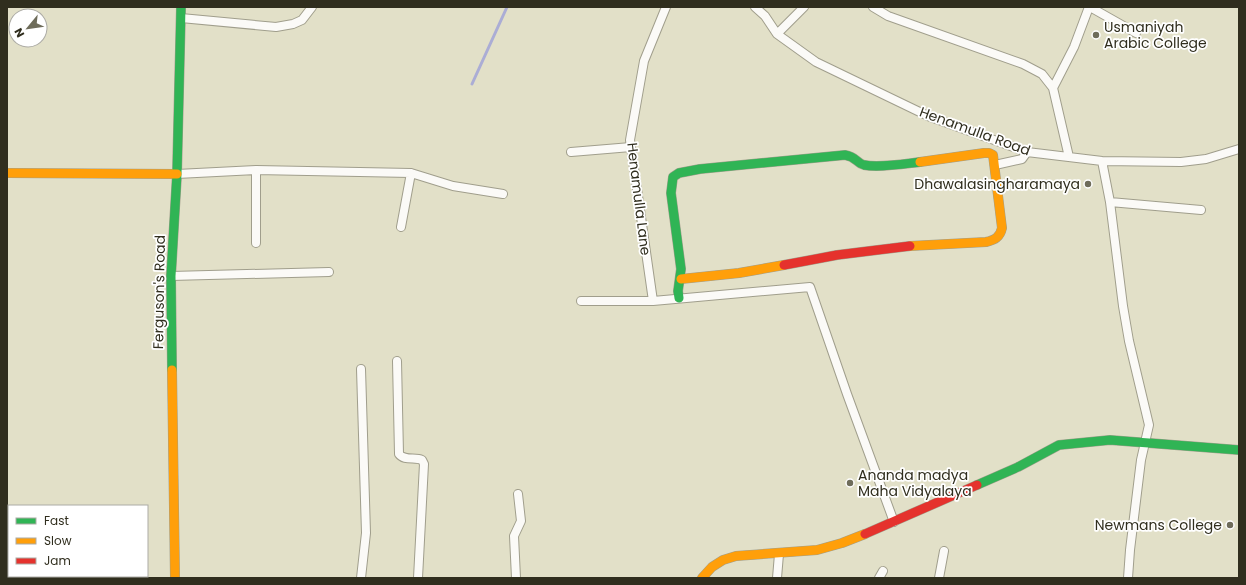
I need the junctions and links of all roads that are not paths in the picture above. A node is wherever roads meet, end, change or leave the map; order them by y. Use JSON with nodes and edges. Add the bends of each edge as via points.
{"nodes":[{"id":1,"x":181,"y":7,"type":"edge"},
{"id":2,"x":312,"y":7,"type":"edge"},
{"id":3,"x":666,"y":7,"type":"edge"},
{"id":4,"x":755,"y":7,"type":"edge"},
{"id":5,"x":804,"y":7,"type":"edge"},
{"id":6,"x":873,"y":7,"type":"edge"},
{"id":7,"x":1090,"y":7,"type":"edge"},
{"id":8,"x":181,"y":18,"type":"junction"},
{"id":9,"x":1136,"y":33,"type":"dead end"},
{"id":10,"x":777,"y":34,"type":"junction"},
{"id":11,"x":1053,"y":88,"type":"junction"},
{"id":12,"x":631,"y":147,"type":"junction"},
{"id":13,"x":1239,"y":149,"type":"edge"},
{"id":14,"x":571,"y":152,"type":"dead end"},
{"id":15,"x":1027,"y":152,"type":"junction"},
{"id":16,"x":1069,"y":157,"type":"junction"},
{"id":17,"x":1102,"y":161,"type":"junction"},
{"id":18,"x":995,"y":166,"type":"junction"},
{"id":19,"x":256,"y":170,"type":"junction"},
{"id":20,"x":7,"y":173,"type":"edge"},
{"id":21,"x":411,"y":173,"type":"junction"},
{"id":22,"x":178,"y":174,"type":"junction"},
{"id":23,"x":503,"y":194,"type":"dead end"},
{"id":24,"x":1110,"y":202,"type":"junction"},
{"id":25,"x":1201,"y":210,"type":"dead end"},
{"id":26,"x":401,"y":227,"type":"dead end"},
{"id":27,"x":256,"y":243,"type":"dead end"},
{"id":28,"x":329,"y":272,"type":"dead end"},
{"id":29,"x":171,"y":276,"type":"junction"},
{"id":30,"x":681,"y":279,"type":"junction"},
{"id":31,"x":679,"y":298,"type":"junction"},
{"id":32,"x":581,"y":301,"type":"dead end"},
{"id":33,"x":653,"y":301,"type":"junction"},
{"id":34,"x":397,"y":360,"type":"dead end"},
{"id":35,"x":361,"y":369,"type":"dead end"},
{"id":36,"x":1145,"y":444,"type":"junction"},
{"id":37,"x":1239,"y":450,"type":"edge"},
{"id":38,"x":518,"y":494,"type":"dead end"},
{"id":39,"x":894,"y":522,"type":"junction"},
{"id":40,"x":944,"y":551,"type":"dead end"},
{"id":41,"x":779,"y":554,"type":"junction"},
{"id":42,"x":175,"y":578,"type":"edge"},
{"id":43,"x":361,"y":578,"type":"edge"},
{"id":44,"x":418,"y":578,"type":"edge"},
{"id":45,"x":516,"y":578,"type":"edge"},
{"id":46,"x":702,"y":578,"type":"edge"},
{"id":47,"x":777,"y":578,"type":"edge"},
{"id":48,"x":939,"y":578,"type":"edge"},
{"id":49,"x":1128,"y":578,"type":"edge"}],
"edges":[{"from":1,"to":8,"type":"street","name":"Ferguson's Road"},
{"from":2,"to":8,"type":"street","via":[[302,20],[276,27]]},
{"from":3,"to":12,"type":"street","name":"Henamulla Lane","via":[[644,61],[630,140]]},
{"from":4,"to":10,"type":"street","via":[[765,16]]},
{"from":5,"to":10,"type":"street"},
{"from":6,"to":11,"type":"street","via":[[888,16],[1023,64],[1042,74]]},
{"from":7,"to":9,"type":"street"},
{"from":7,"to":11,"type":"street","via":[[1074,47]]},
{"from":8,"to":22,"type":"street","name":"Ferguson's Road"},
{"from":10,"to":15,"type":"street","name":"Henamulla Road","via":[[816,62],[921,112]]},
{"from":11,"to":16,"type":"street"},
{"from":12,"to":14,"type":"street"},
{"from":12,"to":33,"type":"street","name":"Henamulla Lane"},
{"from":13,"to":17,"type":"street","name":"Henamulla Road","via":[[1206,160]]},
{"from":15,"to":16,"type":"street","name":"Henamulla Road"},
{"from":15,"to":18,"type":"street","via":[[1022,159]]},
{"from":16,"to":17,"type":"street","name":"Henamulla Road"},
{"from":17,"to":24,"type":"street"},
{"from":18,"to":30,"type":"street","via":[[1002,224],[1002,232],[996,240],[837,255],[739,273]]},
{"from":18,"to":30,"type":"street","via":[[993,156],[989,153],[871,166],[861,164],[853,156],[845,154],[679,173],[673,177],[671,193]]},
{"from":19,"to":21,"type":"street"},
{"from":19,"to":22,"type":"street"},
{"from":19,"to":27,"type":"street"},
{"from":20,"to":22,"type":"street"},
{"from":21,"to":23,"type":"street","via":[[453,186]]},
{"from":21,"to":26,"type":"street"},
{"from":22,"to":29,"type":"street","name":"Ferguson's Road"},
{"from":24,"to":25,"type":"street"},
{"from":24,"to":36,"type":"street","via":[[1124,313],[1149,425]]},
{"from":28,"to":29,"type":"street"},
{"from":29,"to":42,"type":"street","name":"Ferguson's Road"},
{"from":30,"to":31,"type":"street"},
{"from":31,"to":33,"type":"street"},
{"from":31,"to":39,"type":"street","via":[[810,287]]},
{"from":32,"to":33,"type":"street"},
{"from":34,"to":44,"type":"street","via":[[399,454],[404,458],[422,460],[424,464]]},
{"from":35,"to":43,"type":"street","via":[[366,533]]},
{"from":36,"to":37,"type":"street"},
{"from":36,"to":39,"type":"street","via":[[1110,440],[1059,446]]},
{"from":36,"to":49,"type":"street","via":[[1132,528]]},
{"from":38,"to":45,"type":"street","via":[[521,522],[514,536]]},
{"from":39,"to":41,"type":"street","via":[[818,550]]},
{"from":40,"to":48,"type":"street"},
{"from":41,"to":46,"type":"street","via":[[736,556],[723,560]]},
{"from":41,"to":47,"type":"street"}]}
